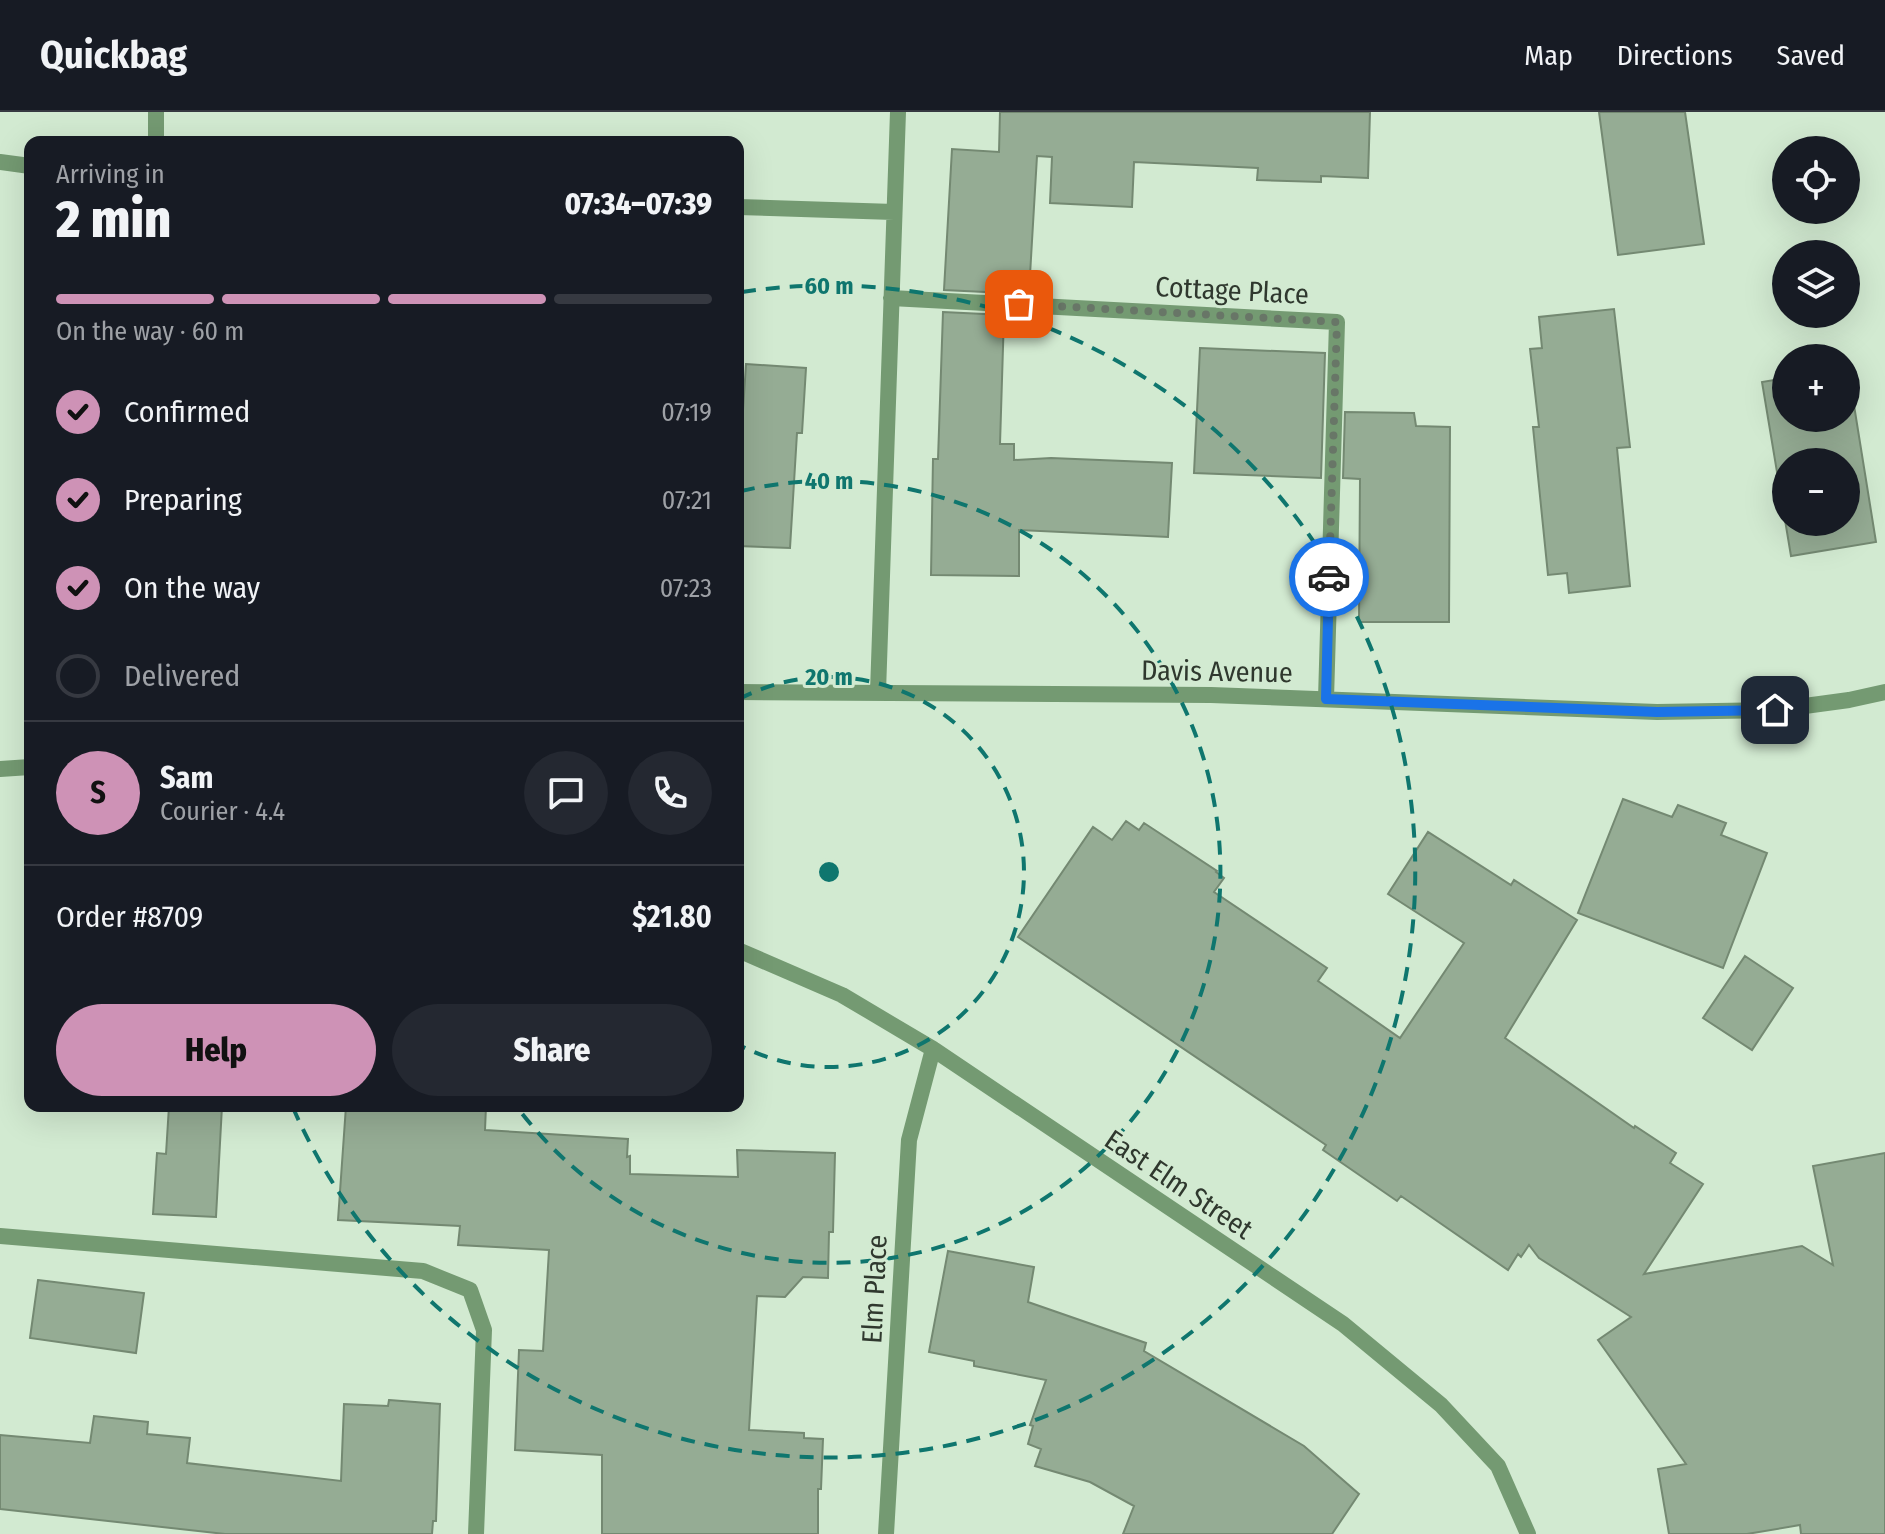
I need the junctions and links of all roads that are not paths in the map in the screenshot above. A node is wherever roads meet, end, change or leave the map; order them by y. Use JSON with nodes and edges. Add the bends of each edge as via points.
{"nodes":[{"id":1,"x":156,"y":112,"type":"edge"},
{"id":2,"x":898,"y":112,"type":"edge"},
{"id":3,"x":156,"y":136,"type":"edge"},
{"id":4,"x":0,"y":162,"type":"edge"},
{"id":5,"x":24,"y":165,"type":"edge"},
{"id":6,"x":744,"y":207,"type":"edge"},
{"id":7,"x":894,"y":212,"type":"junction"},
{"id":8,"x":891,"y":298,"type":"junction"},
{"id":9,"x":744,"y":692,"type":"edge"},
{"id":10,"x":878,"y":692,"type":"junction"},
{"id":11,"x":1885,"y":692,"type":"edge"},
{"id":12,"x":1326,"y":699,"type":"junction"},
{"id":13,"x":24,"y":767,"type":"edge"},
{"id":14,"x":0,"y":769,"type":"edge"},
{"id":15,"x":744,"y":953,"type":"edge"},
{"id":16,"x":933,"y":1049,"type":"junction"},
{"id":17,"x":0,"y":1236,"type":"edge"},
{"id":18,"x":476,"y":1534,"type":"edge"},
{"id":19,"x":886,"y":1534,"type":"edge"},
{"id":20,"x":1528,"y":1534,"type":"edge"}],
"edges":[{"from":1,"to":3,"type":"street"},
{"from":2,"to":7,"type":"street"},
{"from":4,"to":5,"type":"street"},
{"from":6,"to":7,"type":"street"},
{"from":7,"to":8,"type":"street"},
{"from":8,"to":10,"type":"street"},
{"from":8,"to":12,"type":"street","name":"Cottage Place","via":[[1337,322]]},
{"from":9,"to":10,"type":"street","name":"Davis Avenue"},
{"from":10,"to":12,"type":"street","name":"Davis Avenue"},
{"from":11,"to":12,"type":"street","name":"Davis Avenue","via":[[1775,710],[1657,712]]},
{"from":13,"to":14,"type":"street"},
{"from":15,"to":16,"type":"street","name":"East Elm Street","via":[[842,995]]},
{"from":16,"to":19,"type":"street","name":"Elm Place","via":[[909,1140]]},
{"from":16,"to":20,"type":"street","name":"East Elm Street","via":[[1343,1324],[1441,1405],[1498,1466]]},
{"from":17,"to":18,"type":"street","via":[[423,1271],[470,1290],[484,1330]]}]}
